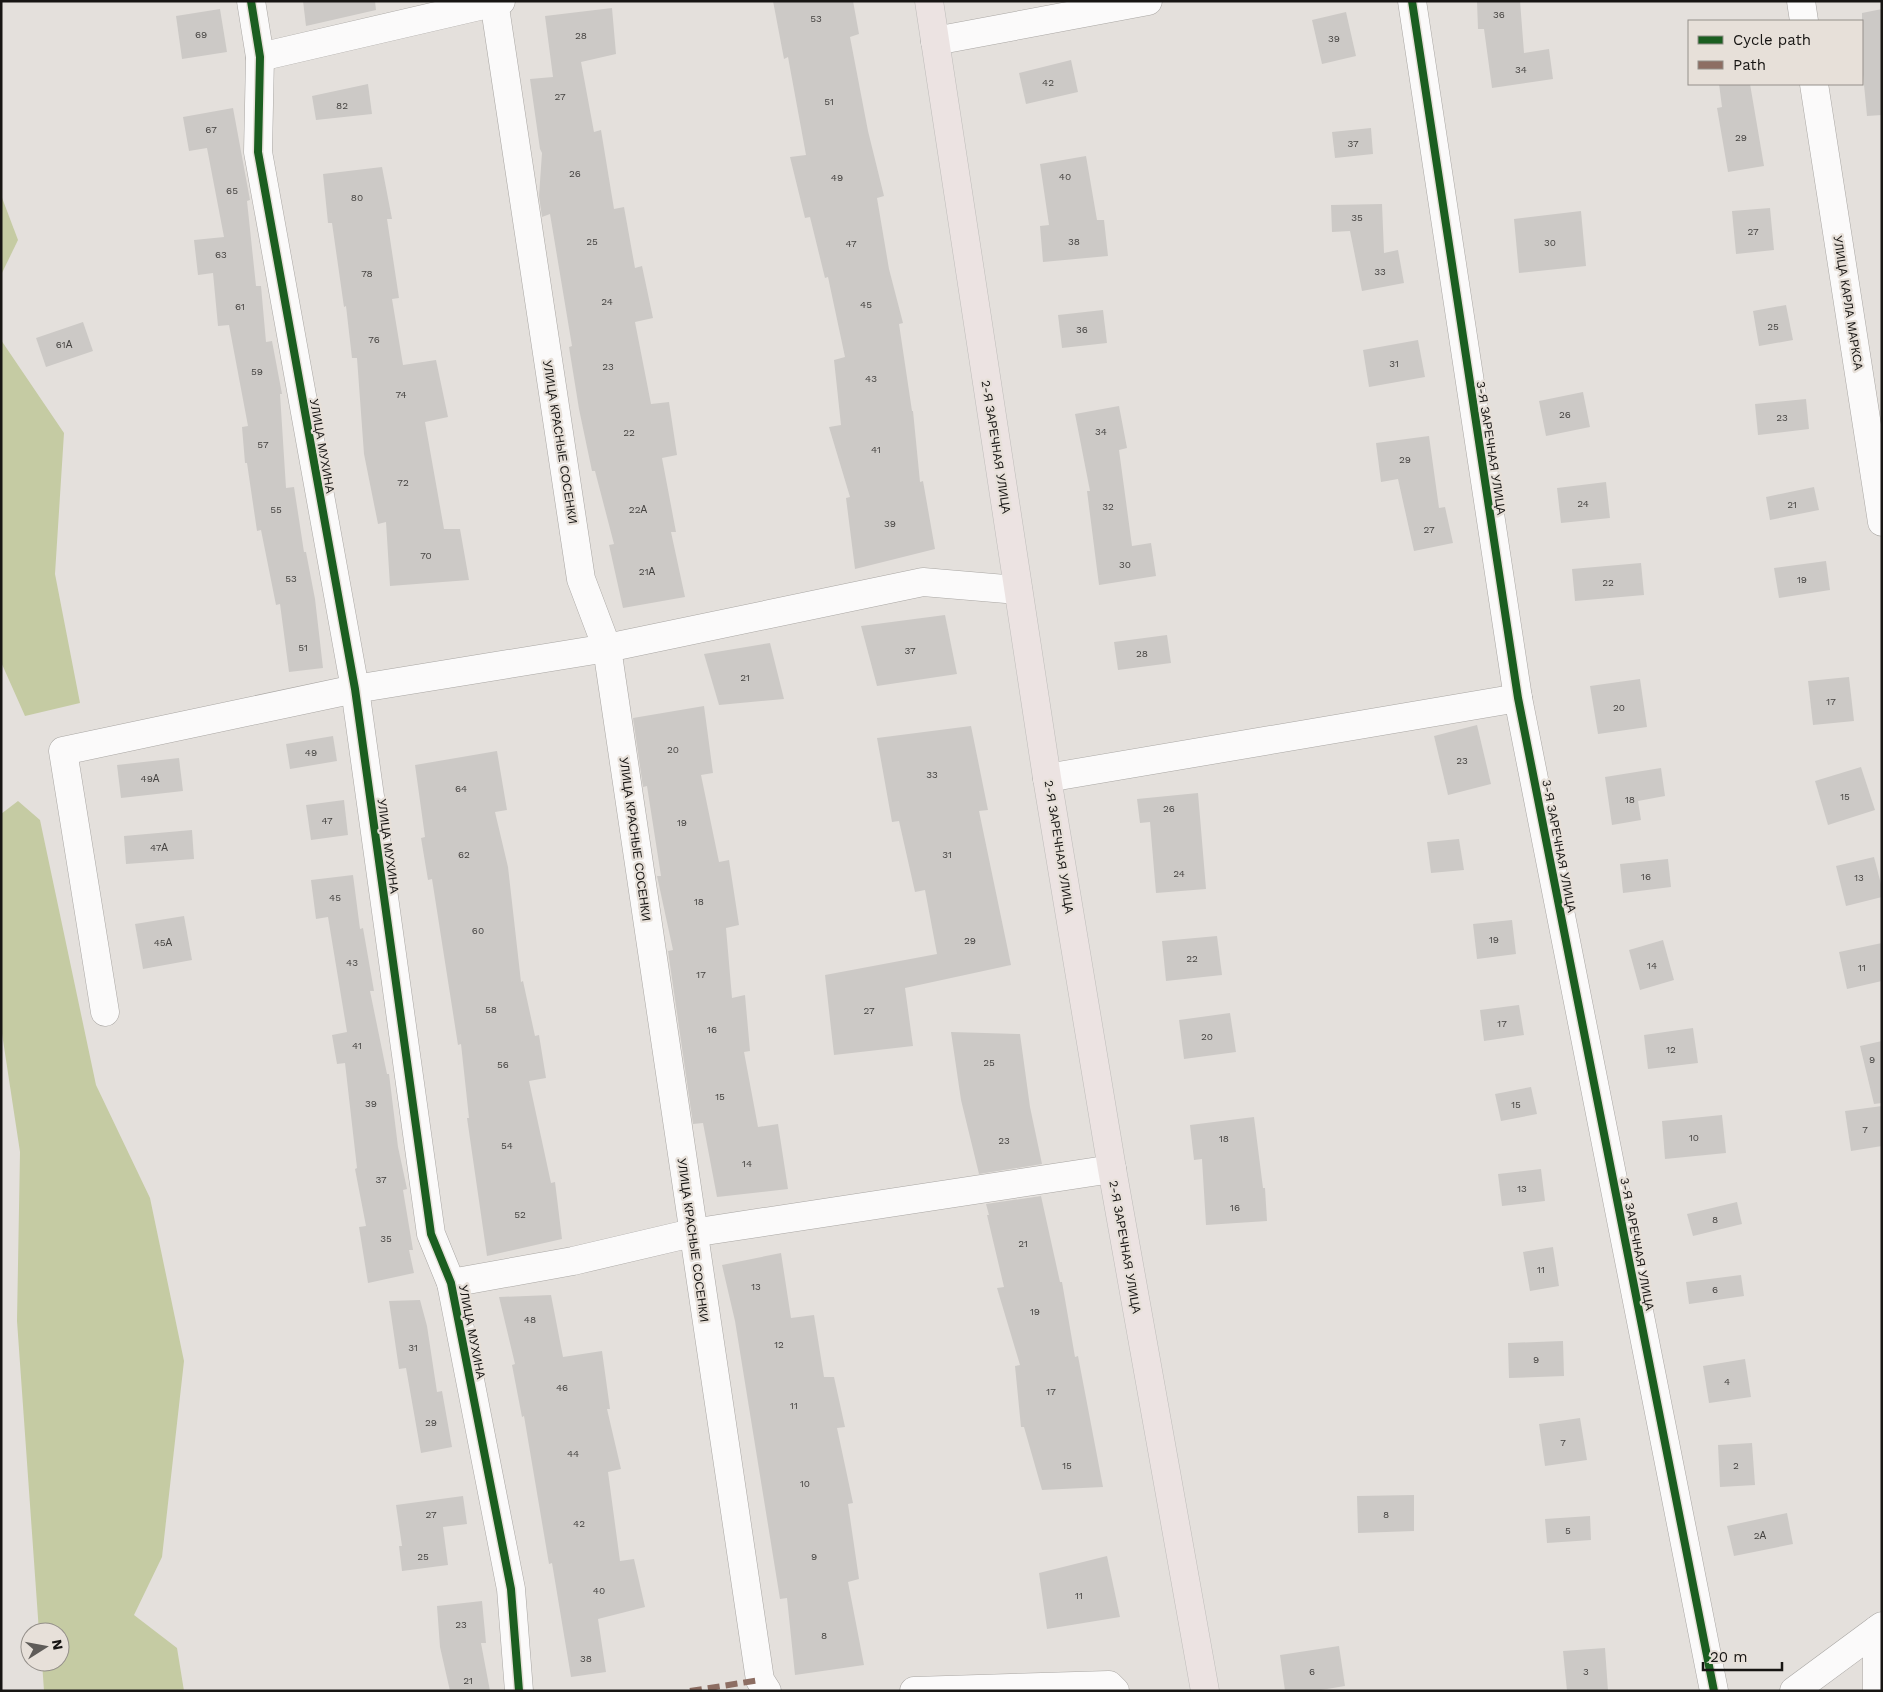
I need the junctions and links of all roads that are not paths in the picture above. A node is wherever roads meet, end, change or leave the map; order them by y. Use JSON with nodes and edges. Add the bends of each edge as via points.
{"nodes":[{"id":1,"x":251,"y":1,"type":"edge"},
{"id":2,"x":929,"y":1,"type":"edge"},
{"id":3,"x":1148,"y":1,"type":"edge"},
{"id":4,"x":1412,"y":1,"type":"edge"},
{"id":5,"x":1801,"y":1,"type":"edge"},
{"id":6,"x":496,"y":2,"type":"edge"},
{"id":7,"x":1804,"y":20,"type":"edge"},
{"id":8,"x":935,"y":41,"type":"junction"},
{"id":9,"x":260,"y":57,"type":"junction"},
{"id":10,"x":1814,"y":85,"type":"edge"},
{"id":11,"x":1882,"y":522,"type":"edge"},
{"id":12,"x":1018,"y":590,"type":"junction"},
{"id":13,"x":607,"y":648,"type":"junction"},
{"id":14,"x":355,"y":689,"type":"junction"},
{"id":15,"x":1518,"y":698,"type":"junction"},
{"id":16,"x":1047,"y":778,"type":"junction"},
{"id":17,"x":105,"y":1012,"type":"dead end"},
{"id":18,"x":1112,"y":1170,"type":"junction"},
{"id":19,"x":692,"y":1233,"type":"junction"},
{"id":20,"x":451,"y":1283,"type":"junction"},
{"id":21,"x":1879,"y":1628,"type":"edge"},
{"id":22,"x":763,"y":1686,"type":"edge"},
{"id":23,"x":519,"y":1691,"type":"edge"},
{"id":24,"x":914,"y":1691,"type":"edge"},
{"id":25,"x":1115,"y":1691,"type":"edge"},
{"id":26,"x":1205,"y":1691,"type":"edge"},
{"id":27,"x":1714,"y":1691,"type":"edge"},
{"id":28,"x":1794,"y":1691,"type":"edge"},
{"id":29,"x":1876,"y":1691,"type":"edge"}],
"edges":[{"from":1,"to":9,"type":"street","name":"УЛИЦА МУХИНА"},
{"from":2,"to":8,"type":"main road","name":"2-Я ЗАРЕЧНАЯ УЛИЦА"},
{"from":3,"to":8,"type":"street"},
{"from":4,"to":15,"type":"street","name":"3-Я ЗАРЕЧНАЯ УЛИЦА"},
{"from":5,"to":7,"type":"street"},
{"from":6,"to":9,"type":"street"},
{"from":6,"to":13,"type":"street","name":"УЛИЦА КРАСНЫЕ СОСЕНКИ","via":[[581,579]]},
{"from":8,"to":12,"type":"main road","name":"2-Я ЗАРЕЧНАЯ УЛИЦА"},
{"from":9,"to":14,"type":"street","name":"УЛИЦА МУХИНА","via":[[258,152]]},
{"from":10,"to":11,"type":"street","name":"УЛИЦА КАРЛА МАРКСА"},
{"from":12,"to":13,"type":"street","via":[[923,582]]},
{"from":12,"to":16,"type":"main road","name":"2-Я ЗАРЕЧНАЯ УЛИЦА"},
{"from":13,"to":14,"type":"street"},
{"from":13,"to":19,"type":"street","name":"УЛИЦА КРАСНЫЕ СОСЕНКИ"},
{"from":14,"to":17,"type":"street","via":[[63,750]]},
{"from":14,"to":20,"type":"street","name":"УЛИЦА МУХИНА","via":[[431,1234]]},
{"from":15,"to":16,"type":"street"},
{"from":15,"to":27,"type":"street","name":"3-Я ЗАРЕЧНАЯ УЛИЦА"},
{"from":16,"to":18,"type":"main road","name":"2-Я ЗАРЕЧНАЯ УЛИЦА"},
{"from":18,"to":19,"type":"street"},
{"from":18,"to":26,"type":"main road","name":"2-Я ЗАРЕЧНАЯ УЛИЦА"},
{"from":19,"to":20,"type":"street","via":[[573,1261]]},
{"from":19,"to":22,"type":"street","name":"УЛИЦА КРАСНЫЕ СОСЕНКИ"},
{"from":20,"to":23,"type":"street","name":"УЛИЦА МУХИНА","via":[[511,1589]]},
{"from":21,"to":28,"type":"street"},
{"from":21,"to":29,"type":"street"},
{"from":24,"to":25,"type":"street","via":[[1109,1685]]}]}
